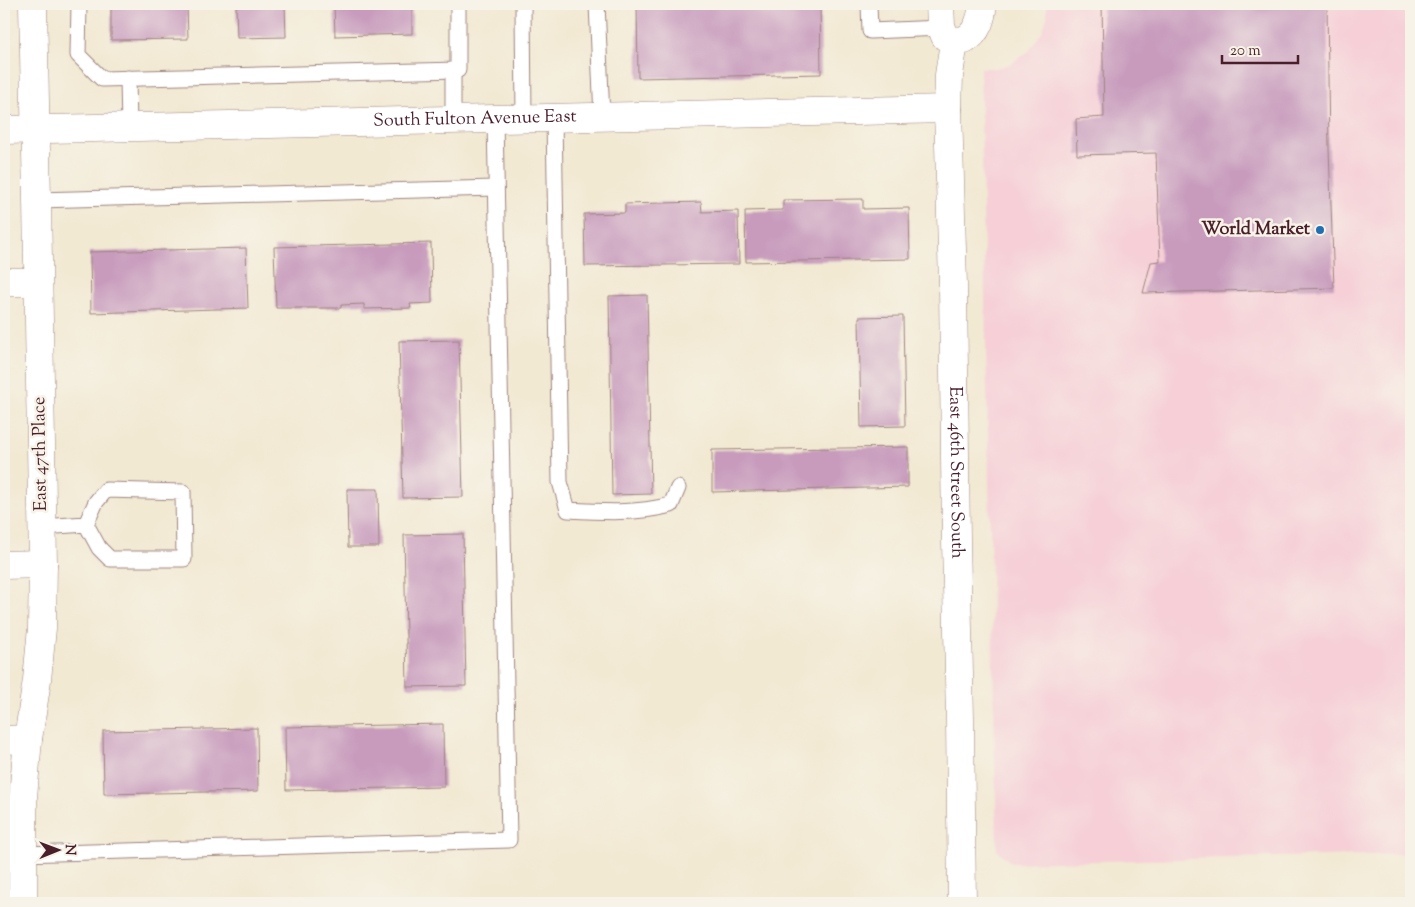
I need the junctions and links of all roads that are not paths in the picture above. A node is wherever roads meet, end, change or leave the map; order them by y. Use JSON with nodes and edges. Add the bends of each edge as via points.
{"nodes":[{"id":1,"x":33,"y":4,"type":"edge"},
{"id":2,"x":79,"y":4,"type":"edge"},
{"id":3,"x":458,"y":4,"type":"edge"},
{"id":4,"x":523,"y":4,"type":"edge"},
{"id":5,"x":597,"y":4,"type":"edge"},
{"id":6,"x":870,"y":4,"type":"edge"},
{"id":7,"x":982,"y":4,"type":"edge"},
{"id":8,"x":946,"y":25,"type":"edge"},
{"id":9,"x":453,"y":70,"type":"junction"},
{"id":10,"x":128,"y":78,"type":"junction"},
{"id":11,"x":948,"y":109,"type":"junction"},
{"id":12,"x":602,"y":117,"type":"junction"},
{"id":13,"x":554,"y":118,"type":"junction"},
{"id":14,"x":495,"y":119,"type":"junction"},
{"id":15,"x":524,"y":119,"type":"junction"},
{"id":16,"x":453,"y":120,"type":"junction"},
{"id":17,"x":129,"y":128,"type":"junction"},
{"id":18,"x":4,"y":130,"type":"edge"},
{"id":19,"x":35,"y":130,"type":"junction"},
{"id":20,"x":496,"y":188,"type":"junction"},
{"id":21,"x":37,"y":200,"type":"junction"},
{"id":22,"x":4,"y":282,"type":"edge"},
{"id":23,"x":38,"y":282,"type":"junction"},
{"id":24,"x":678,"y":488,"type":"dead end"},
{"id":25,"x":86,"y":524,"type":"junction"},
{"id":26,"x":42,"y":527,"type":"junction"},
{"id":27,"x":43,"y":564,"type":"junction"},
{"id":28,"x":4,"y":565,"type":"edge"},
{"id":29,"x":16,"y":740,"type":"edge"},
{"id":30,"x":22,"y":854,"type":"junction"},
{"id":31,"x":23,"y":903,"type":"edge"},
{"id":32,"x":962,"y":903,"type":"edge"}],
"edges":[{"from":1,"to":19,"type":"street","name":"East 47th Place"},
{"from":2,"to":10,"type":"lane","via":[[78,55],[102,79]]},
{"from":3,"to":9,"type":"lane","via":[[458,70]]},
{"from":4,"to":15,"type":"lane"},
{"from":5,"to":12,"type":"lane"},
{"from":6,"to":8,"type":"lane","via":[[870,31]]},
{"from":7,"to":8,"type":"street","via":[[975,32],[966,39]]},
{"from":8,"to":11,"type":"street","name":"East 46th Street South"},
{"from":9,"to":10,"type":"lane"},
{"from":9,"to":16,"type":"lane"},
{"from":10,"to":17,"type":"lane"},
{"from":11,"to":12,"type":"street","name":"South Fulton Avenue East"},
{"from":11,"to":32,"type":"street","name":"East 46th Street South"},
{"from":12,"to":13,"type":"street","name":"South Fulton Avenue East"},
{"from":13,"to":15,"type":"street","name":"South Fulton Avenue East"},
{"from":13,"to":24,"type":"lane","via":[[560,482],[568,510],[637,512],[656,509],[671,505]]},
{"from":14,"to":15,"type":"street","name":"South Fulton Avenue East"},
{"from":14,"to":16,"type":"street","name":"South Fulton Avenue East"},
{"from":14,"to":20,"type":"lane"},
{"from":16,"to":17,"type":"street","name":"South Fulton Avenue East"},
{"from":17,"to":19,"type":"street","name":"South Fulton Avenue East"},
{"from":18,"to":19,"type":"street","name":"South Fulton Avenue East"},
{"from":19,"to":21,"type":"street","name":"East 47th Place"},
{"from":20,"to":21,"type":"lane"},
{"from":20,"to":30,"type":"lane","via":[[509,840]]},
{"from":21,"to":23,"type":"street","name":"East 47th Place"},
{"from":22,"to":23,"type":"street"},
{"from":23,"to":26,"type":"street","name":"East 47th Place"},
{"from":25,"to":25,"type":"lane","via":[[99,548],[110,559],[184,559],[183,492],[106,490],[96,502]]},
{"from":25,"to":26,"type":"lane"},
{"from":26,"to":27,"type":"street","name":"East 47th Place"},
{"from":27,"to":28,"type":"street"},
{"from":27,"to":29,"type":"street","name":"East 47th Place","via":[[37,680]]},
{"from":29,"to":30,"type":"street","name":"East 47th Place","via":[[23,797]]},
{"from":30,"to":31,"type":"street","name":"East 47th Place"}]}
